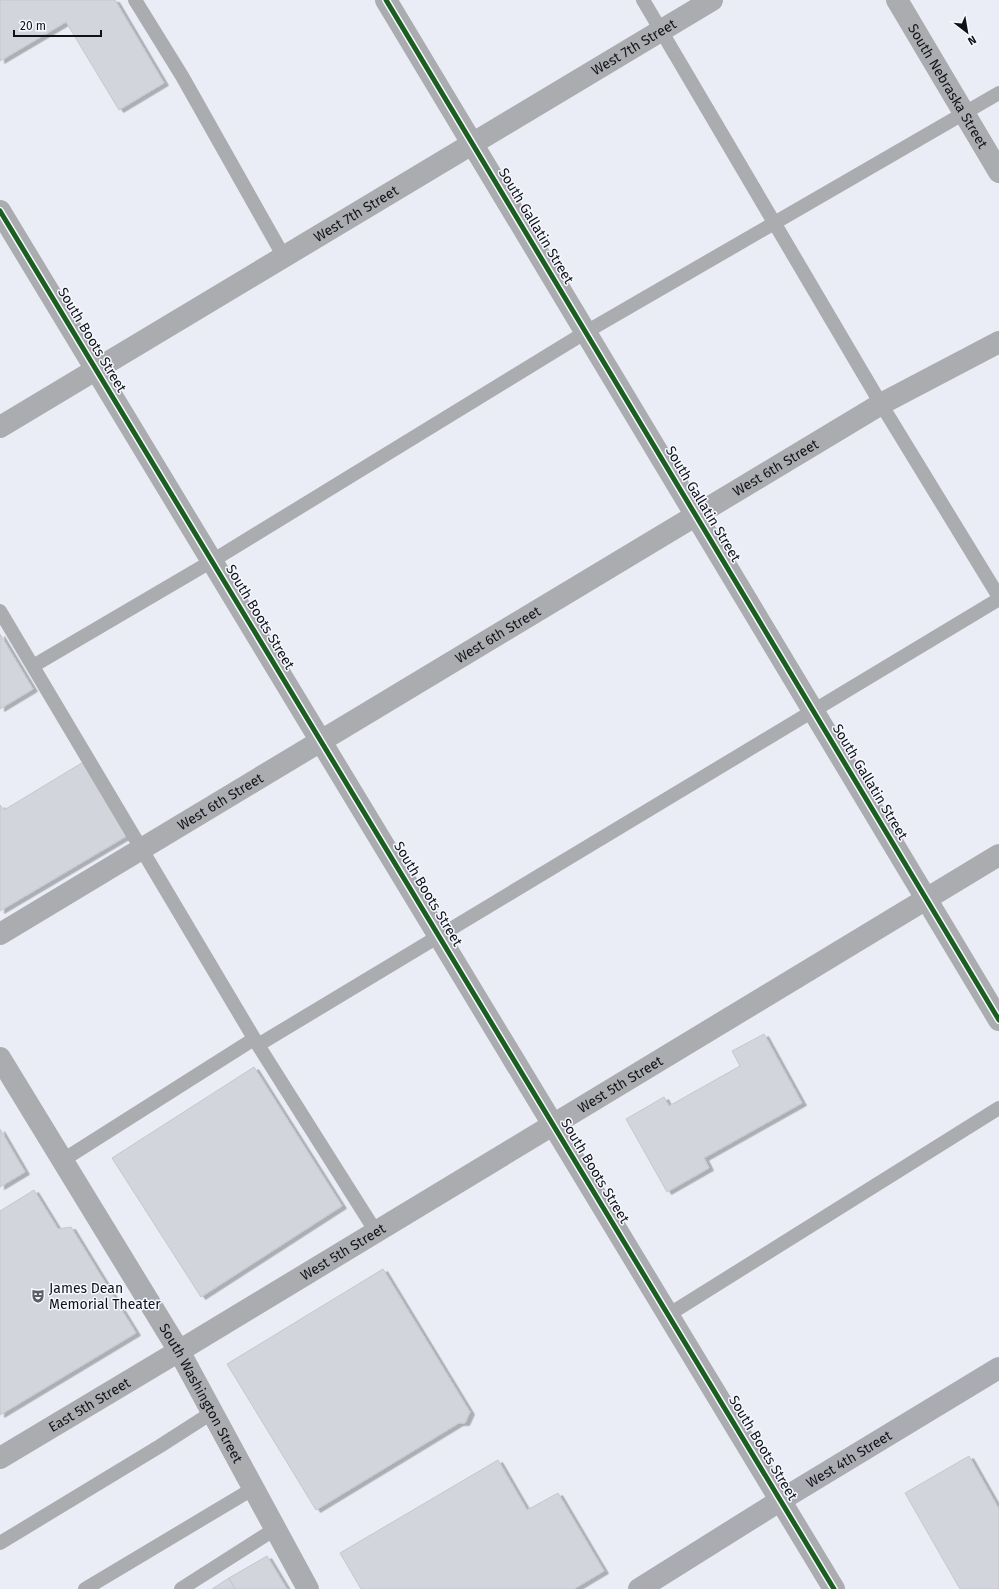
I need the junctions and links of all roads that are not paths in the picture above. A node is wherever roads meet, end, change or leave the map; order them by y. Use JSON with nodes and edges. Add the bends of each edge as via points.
{"nodes":[{"id":1,"x":135,"y":0,"type":"edge"},
{"id":2,"x":386,"y":0,"type":"edge"},
{"id":3,"x":643,"y":0,"type":"edge"},
{"id":4,"x":712,"y":0,"type":"edge"},
{"id":5,"x":897,"y":0,"type":"edge"},
{"id":6,"x":661,"y":31,"type":"junction"},
{"id":7,"x":999,"y":93,"type":"edge"},
{"id":8,"x":964,"y":113,"type":"junction"},
{"id":9,"x":472,"y":144,"type":"junction"},
{"id":10,"x":999,"y":172,"type":"edge"},
{"id":11,"x":0,"y":211,"type":"edge"},
{"id":12,"x":774,"y":222,"type":"junction"},
{"id":13,"x":284,"y":257,"type":"junction"},
{"id":14,"x":586,"y":332,"type":"junction"},
{"id":15,"x":999,"y":342,"type":"edge"},
{"id":16,"x":96,"y":370,"type":"junction"},
{"id":17,"x":881,"y":404,"type":"junction"},
{"id":18,"x":0,"y":427,"type":"edge"},
{"id":19,"x":696,"y":516,"type":"junction"},
{"id":20,"x":212,"y":561,"type":"junction"},
{"id":21,"x":999,"y":598,"type":"edge"},
{"id":22,"x":0,"y":611,"type":"edge"},
{"id":23,"x":33,"y":666,"type":"junction"},
{"id":24,"x":813,"y":710,"type":"junction"},
{"id":25,"x":321,"y":741,"type":"junction"},
{"id":26,"x":141,"y":849,"type":"junction"},
{"id":27,"x":999,"y":855,"type":"edge"},
{"id":28,"x":926,"y":899,"type":"junction"},
{"id":29,"x":0,"y":934,"type":"edge"},
{"id":30,"x":439,"y":936,"type":"junction"},
{"id":31,"x":999,"y":1020,"type":"edge"},
{"id":32,"x":256,"y":1042,"type":"junction"},
{"id":33,"x":0,"y":1058,"type":"edge"},
{"id":34,"x":999,"y":1108,"type":"edge"},
{"id":35,"x":554,"y":1125,"type":"junction"},
{"id":36,"x":63,"y":1160,"type":"junction"},
{"id":37,"x":376,"y":1232,"type":"junction"},
{"id":38,"x":668,"y":1315,"type":"junction"},
{"id":39,"x":180,"y":1352,"type":"junction"},
{"id":40,"x":999,"y":1368,"type":"edge"},
{"id":41,"x":213,"y":1412,"type":"junction"},
{"id":42,"x":0,"y":1458,"type":"edge"},
{"id":43,"x":254,"y":1488,"type":"junction"},
{"id":44,"x":781,"y":1500,"type":"junction"},
{"id":45,"x":275,"y":1529,"type":"junction"},
{"id":46,"x":0,"y":1543,"type":"edge"},
{"id":47,"x":85,"y":1589,"type":"edge"},
{"id":48,"x":181,"y":1589,"type":"edge"},
{"id":49,"x":308,"y":1589,"type":"edge"},
{"id":50,"x":639,"y":1589,"type":"edge"},
{"id":51,"x":834,"y":1589,"type":"edge"}],
"edges":[{"from":1,"to":13,"type":"lane","via":[[182,76]]},
{"from":2,"to":9,"type":"street","name":"South Gallatin Street"},
{"from":3,"to":6,"type":"lane"},
{"from":4,"to":6,"type":"street","name":"West 7th Street"},
{"from":5,"to":8,"type":"street","name":"South Nebraska Street"},
{"from":6,"to":9,"type":"street","name":"West 7th Street"},
{"from":6,"to":12,"type":"lane"},
{"from":7,"to":8,"type":"lane"},
{"from":8,"to":10,"type":"street","name":"South Nebraska Street"},
{"from":8,"to":12,"type":"lane"},
{"from":9,"to":13,"type":"street","name":"West 7th Street"},
{"from":9,"to":14,"type":"street","name":"South Gallatin Street"},
{"from":11,"to":16,"type":"street","name":"South Boots Street"},
{"from":12,"to":14,"type":"lane"},
{"from":12,"to":17,"type":"lane"},
{"from":13,"to":16,"type":"street","name":"West 7th Street"},
{"from":14,"to":19,"type":"street","name":"South Gallatin Street"},
{"from":14,"to":20,"type":"lane"},
{"from":15,"to":17,"type":"street","name":"West 6th Street"},
{"from":16,"to":18,"type":"street","name":"West 7th Street"},
{"from":16,"to":20,"type":"street","name":"South Boots Street"},
{"from":17,"to":19,"type":"street","name":"West 6th Street"},
{"from":17,"to":21,"type":"lane"},
{"from":19,"to":24,"type":"street","name":"South Gallatin Street"},
{"from":19,"to":25,"type":"street","name":"West 6th Street"},
{"from":20,"to":23,"type":"lane"},
{"from":20,"to":25,"type":"street","name":"South Boots Street"},
{"from":21,"to":24,"type":"lane"},
{"from":22,"to":23,"type":"lane"},
{"from":23,"to":26,"type":"lane"},
{"from":24,"to":28,"type":"street","name":"South Gallatin Street"},
{"from":24,"to":30,"type":"lane"},
{"from":25,"to":26,"type":"street","name":"West 6th Street"},
{"from":25,"to":30,"type":"street","name":"South Boots Street"},
{"from":26,"to":29,"type":"street","name":"West 6th Street"},
{"from":26,"to":32,"type":"lane"},
{"from":27,"to":28,"type":"street","name":"West 5th Street"},
{"from":28,"to":31,"type":"street","name":"South Gallatin Street"},
{"from":28,"to":35,"type":"street","name":"West 5th Street"},
{"from":30,"to":32,"type":"lane"},
{"from":30,"to":35,"type":"street","name":"South Boots Street"},
{"from":32,"to":36,"type":"lane"},
{"from":32,"to":37,"type":"lane"},
{"from":33,"to":36,"type":"main road","name":"South Washington Street"},
{"from":34,"to":38,"type":"lane"},
{"from":35,"to":37,"type":"street","name":"West 5th Street"},
{"from":35,"to":38,"type":"street","name":"South Boots Street"},
{"from":36,"to":39,"type":"main road","name":"South Washington Street"},
{"from":37,"to":39,"type":"street","name":"West 5th Street"},
{"from":38,"to":44,"type":"street","name":"South Boots Street"},
{"from":39,"to":41,"type":"main road","name":"South Washington Street"},
{"from":39,"to":42,"type":"street","name":"East 5th Street"},
{"from":40,"to":44,"type":"highway","name":"West 4th Street"},
{"from":41,"to":43,"type":"main road","name":"South Washington Street"},
{"from":41,"to":46,"type":"lane"},
{"from":43,"to":45,"type":"main road","name":"South Washington Street"},
{"from":43,"to":47,"type":"lane"},
{"from":44,"to":50,"type":"highway","name":"West 4th Street"},
{"from":44,"to":51,"type":"street","name":"South Boots Street"},
{"from":45,"to":48,"type":"lane"},
{"from":45,"to":49,"type":"main road","name":"South Washington Street"}]}
